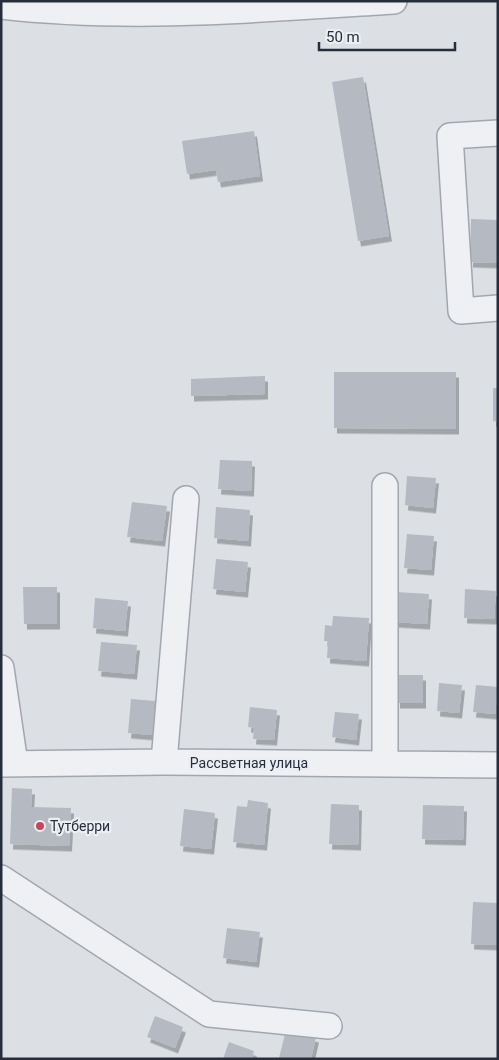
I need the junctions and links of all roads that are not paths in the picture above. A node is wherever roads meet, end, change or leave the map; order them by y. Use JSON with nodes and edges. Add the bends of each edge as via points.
{"nodes":[{"id":1,"x":394,"y":1,"type":"edge"},
{"id":2,"x":1,"y":6,"type":"edge"},
{"id":3,"x":498,"y":133,"type":"edge"},
{"id":4,"x":498,"y":308,"type":"edge"},
{"id":5,"x":385,"y":486,"type":"dead end"},
{"id":6,"x":186,"y":499,"type":"dead end"},
{"id":7,"x":1,"y":668,"type":"edge"},
{"id":8,"x":164,"y":762,"type":"junction"},
{"id":9,"x":8,"y":764,"type":"edge"},
{"id":10,"x":385,"y":764,"type":"junction"},
{"id":11,"x":498,"y":765,"type":"edge"},
{"id":12,"x":1,"y":878,"type":"edge"},
{"id":13,"x":329,"y":1026,"type":"dead end"}],
"edges":[{"from":1,"to":2,"type":"street","via":[[200,12],[51,12]]},
{"from":3,"to":4,"type":"street","via":[[450,136],[461,311]]},
{"from":5,"to":10,"type":"street"},
{"from":6,"to":8,"type":"street"},
{"from":7,"to":9,"type":"street"},
{"from":8,"to":9,"type":"street","name":"Рассветная улица"},
{"from":8,"to":10,"type":"street","name":"Рассветная улица"},
{"from":10,"to":11,"type":"street","name":"Рассветная улица"},
{"from":12,"to":13,"type":"street","via":[[209,1014]]}]}
